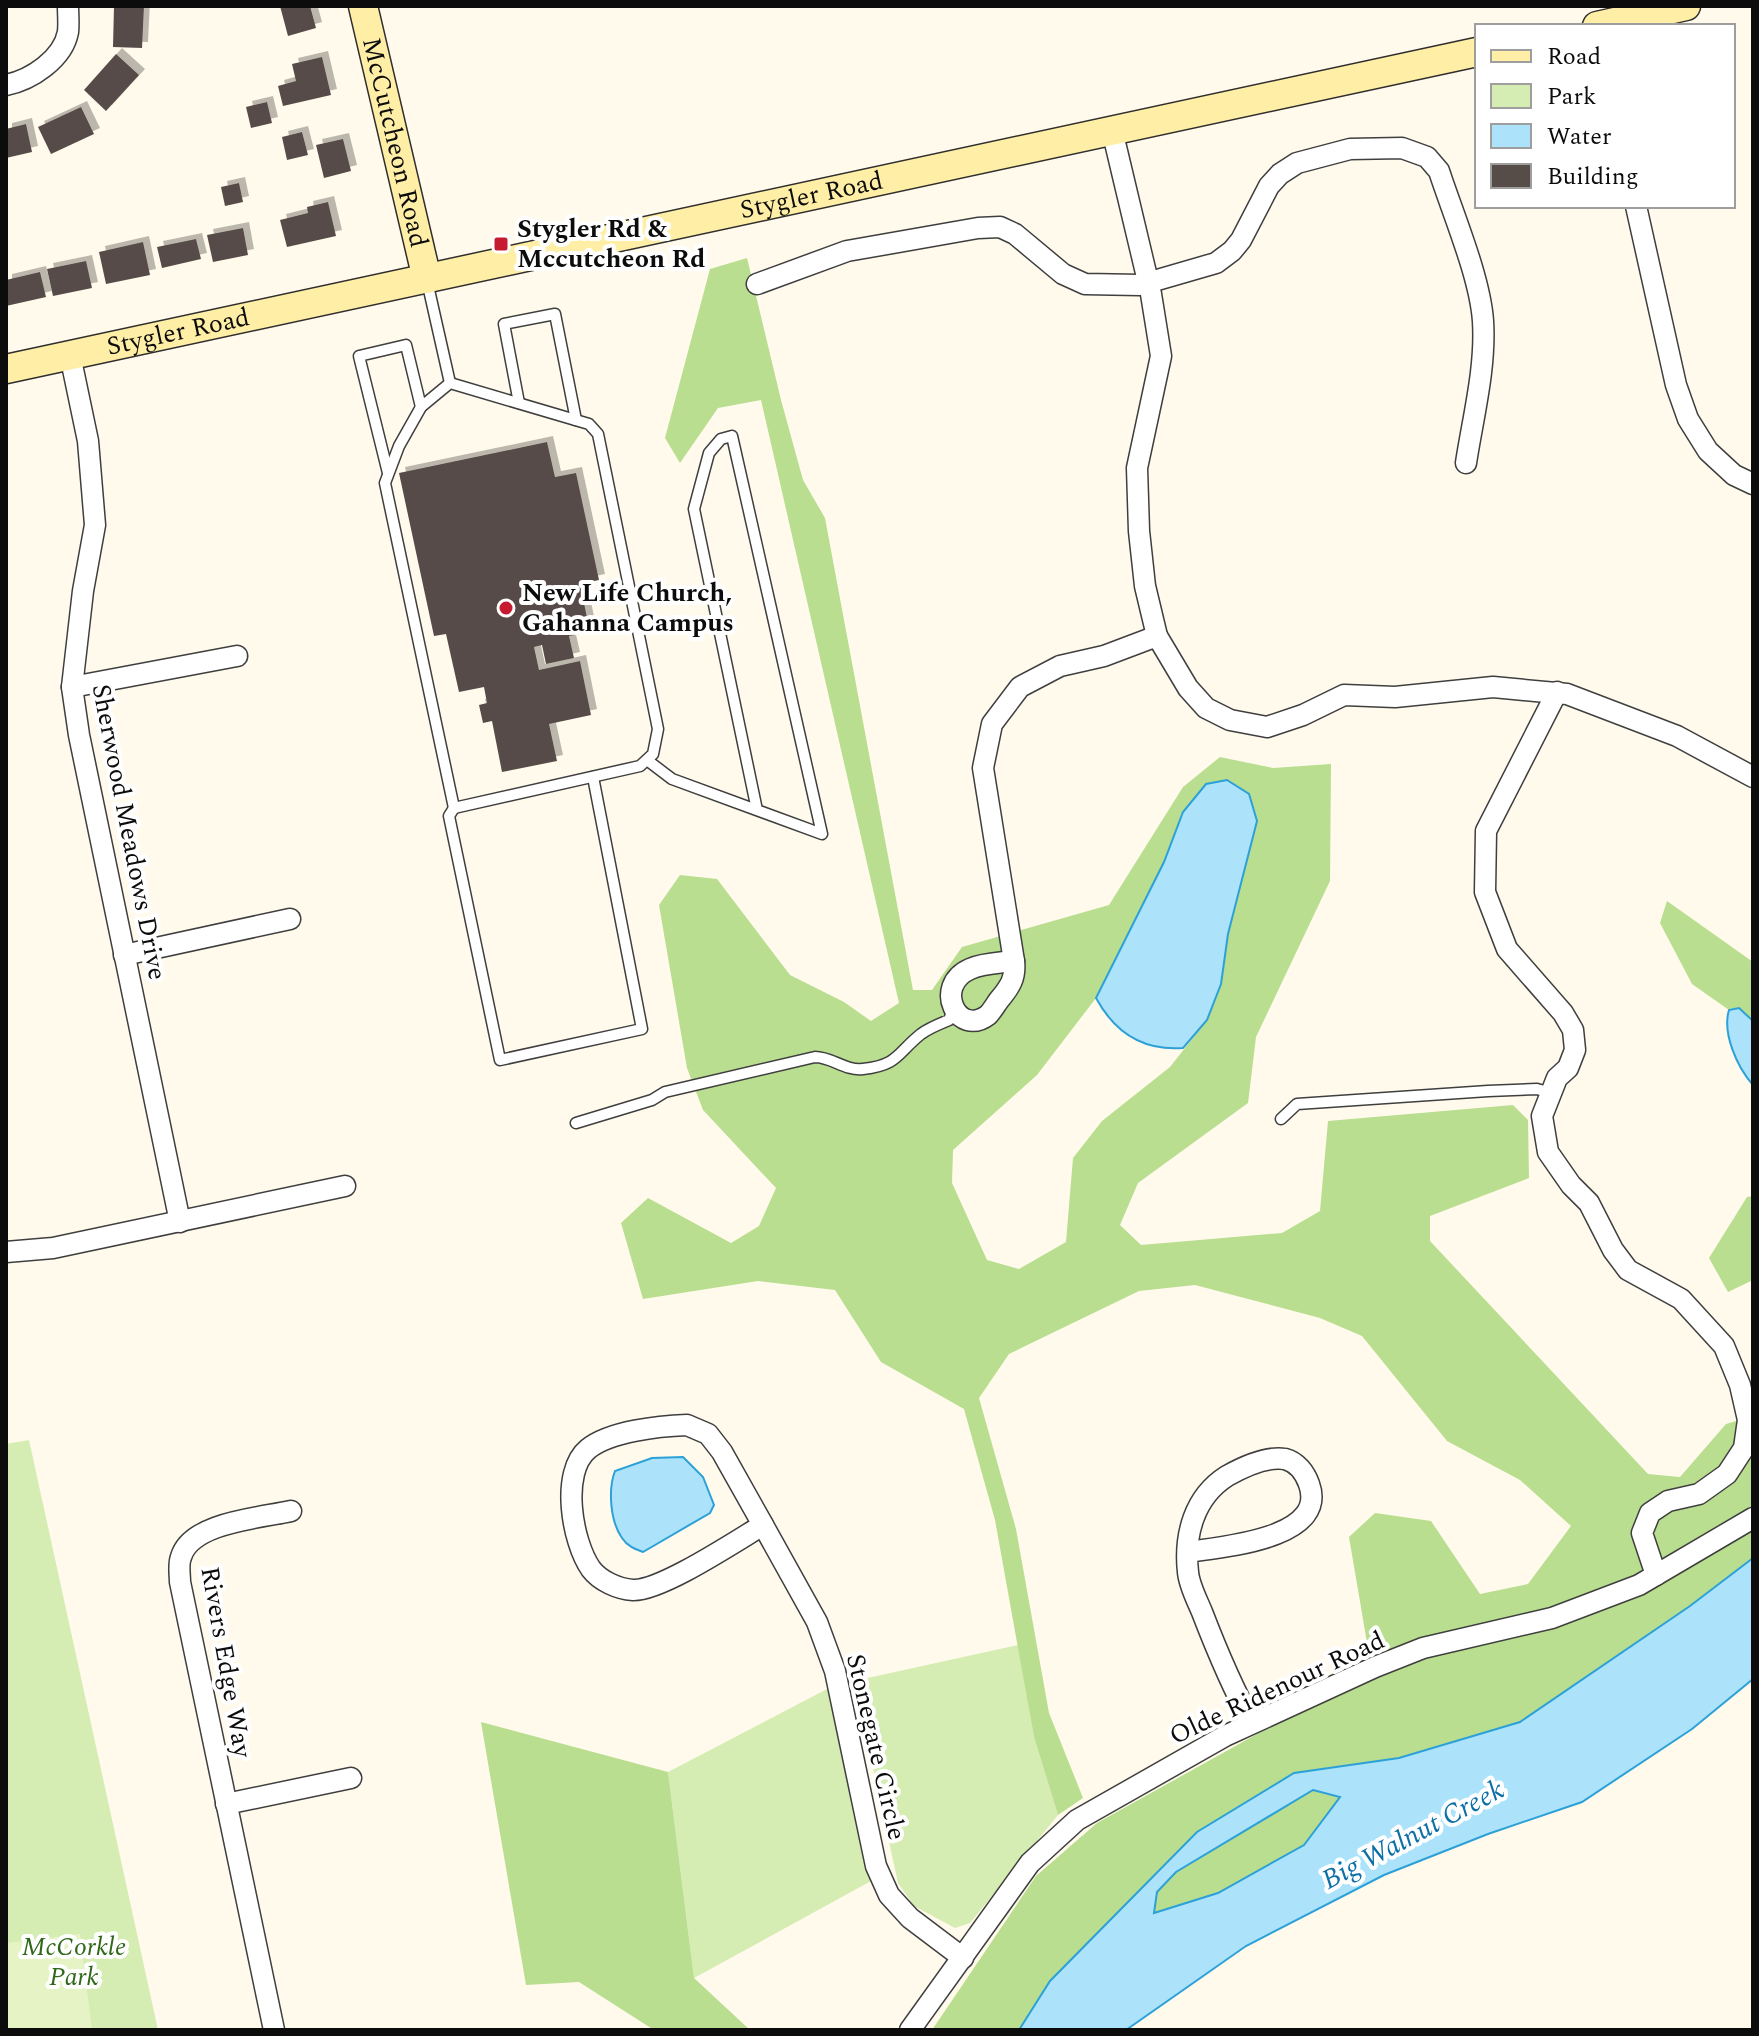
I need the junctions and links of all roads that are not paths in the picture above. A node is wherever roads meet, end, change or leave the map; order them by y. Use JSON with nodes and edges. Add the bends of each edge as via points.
{"nodes":[{"id":1,"x":68,"y":6,"type":"edge"},
{"id":2,"x":363,"y":6,"type":"edge"},
{"id":3,"x":1686,"y":6,"type":"edge"},
{"id":4,"x":1606,"y":24,"type":"edge"},
{"id":5,"x":1475,"y":52,"type":"edge"},
{"id":6,"x":6,"y":85,"type":"edge"},
{"id":7,"x":1112,"y":130,"type":"junction"},
{"id":8,"x":1636,"y":208,"type":"edge"},
{"id":9,"x":427,"y":279,"type":"junction"},
{"id":10,"x":1148,"y":283,"type":"junction"},
{"id":11,"x":757,"y":284,"type":"dead end"},
{"id":12,"x":70,"y":355,"type":"junction"},
{"id":13,"x":6,"y":369,"type":"edge"},
{"id":14,"x":450,"y":383,"type":"junction"},
{"id":15,"x":519,"y":403,"type":"junction"},
{"id":16,"x":421,"y":407,"type":"junction"},
{"id":17,"x":576,"y":420,"type":"junction"},
{"id":18,"x":1466,"y":463,"type":"dead end"},
{"id":19,"x":388,"y":473,"type":"junction"},
{"id":20,"x":1753,"y":484,"type":"edge"},
{"id":21,"x":1157,"y":636,"type":"junction"},
{"id":22,"x":237,"y":656,"type":"dead end"},
{"id":23,"x":72,"y":687,"type":"junction"},
{"id":24,"x":1557,"y":692,"type":"junction"},
{"id":25,"x":647,"y":760,"type":"junction"},
{"id":26,"x":593,"y":777,"type":"junction"},
{"id":27,"x":1753,"y":777,"type":"edge"},
{"id":28,"x":454,"y":808,"type":"junction"},
{"id":29,"x":757,"y":810,"type":"junction"},
{"id":30,"x":290,"y":919,"type":"dead end"},
{"id":31,"x":124,"y":955,"type":"junction"},
{"id":32,"x":1014,"y":961,"type":"junction"},
{"id":33,"x":953,"y":1009,"type":"junction"},
{"id":34,"x":1551,"y":1093,"type":"junction"},
{"id":35,"x":1281,"y":1119,"type":"dead end"},
{"id":36,"x":576,"y":1123,"type":"dead end"},
{"id":37,"x":345,"y":1186,"type":"dead end"},
{"id":38,"x":180,"y":1222,"type":"junction"},
{"id":39,"x":6,"y":1252,"type":"edge"},
{"id":40,"x":291,"y":1511,"type":"dead end"},
{"id":41,"x":1753,"y":1518,"type":"edge"},
{"id":42,"x":763,"y":1525,"type":"junction"},
{"id":43,"x":1188,"y":1552,"type":"junction"},
{"id":44,"x":1656,"y":1575,"type":"junction"},
{"id":45,"x":1252,"y":1723,"type":"junction"},
{"id":46,"x":351,"y":1778,"type":"dead end"},
{"id":47,"x":226,"y":1804,"type":"junction"},
{"id":48,"x":963,"y":1958,"type":"junction"},
{"id":49,"x":274,"y":2030,"type":"edge"},
{"id":50,"x":910,"y":2030,"type":"edge"}],
"edges":[{"from":1,"to":6,"type":"street","via":[[68,35],[55,57],[38,72]]},
{"from":2,"to":9,"type":"main road","name":"McCutcheon Road"},
{"from":3,"to":4,"type":"main road"},
{"from":5,"to":7,"type":"main road","name":"Stygler Road"},
{"from":7,"to":9,"type":"main road","name":"Stygler Road"},
{"from":7,"to":10,"type":"street"},
{"from":8,"to":20,"type":"street","via":[[1688,419],[1708,451]]},
{"from":9,"to":12,"type":"main road","name":"Stygler Road"},
{"from":9,"to":14,"type":"lane"},
{"from":10,"to":11,"type":"street","via":[[1085,284],[1000,227],[847,251]]},
{"from":10,"to":18,"type":"street","via":[[1216,263],[1232,251],[1269,186],[1297,163],[1350,149],[1402,148],[1427,157],[1439,171],[1483,319]]},
{"from":10,"to":21,"type":"street","via":[[1161,356],[1137,468],[1145,586]]},
{"from":12,"to":13,"type":"main road","name":"Stygler Road"},
{"from":12,"to":23,"type":"street","name":"Sherwood Meadows Drive","via":[[88,441],[95,525]]},
{"from":14,"to":15,"type":"lane"},
{"from":14,"to":16,"type":"lane"},
{"from":15,"to":17,"type":"lane"},
{"from":15,"to":17,"type":"lane","via":[[504,324],[555,314]]},
{"from":16,"to":19,"type":"lane"},
{"from":16,"to":19,"type":"lane","via":[[406,345],[359,356]]},
{"from":17,"to":25,"type":"lane","via":[[598,434],[658,729]]},
{"from":19,"to":28,"type":"lane","via":[[385,483]]},
{"from":21,"to":24,"type":"street","via":[[1206,708],[1230,720],[1267,727],[1344,695],[1395,697],[1493,687]]},
{"from":21,"to":32,"type":"street","via":[[1060,666],[1020,687],[992,724],[983,768]]},
{"from":22,"to":23,"type":"street"},
{"from":23,"to":31,"type":"street","name":"Sherwood Meadows Drive"},
{"from":24,"to":27,"type":"street","via":[[1677,736]]},
{"from":24,"to":34,"type":"street","via":[[1486,831],[1485,892],[1507,949],[1573,1030],[1575,1050]]},
{"from":25,"to":26,"type":"lane"},
{"from":25,"to":29,"type":"lane","via":[[672,779]]},
{"from":26,"to":28,"type":"lane"},
{"from":26,"to":28,"type":"lane","via":[[642,1029],[500,1060],[449,816]]},
{"from":29,"to":29,"type":"lane","via":[[822,834],[732,436],[721,439],[709,453],[694,509]]},
{"from":30,"to":31,"type":"street"},
{"from":31,"to":38,"type":"street","name":"Sherwood Meadows Drive"},
{"from":32,"to":33,"type":"street","via":[[969,969],[954,983]]},
{"from":32,"to":33,"type":"street","via":[[1011,985],[988,1015],[962,1018]]},
{"from":33,"to":36,"type":"lane","via":[[949,1020],[929,1028],[885,1065],[860,1070],[815,1057],[665,1092]]},
{"from":34,"to":35,"type":"lane","via":[[1488,1091],[1297,1104]]},
{"from":34,"to":44,"type":"street","via":[[1542,1116],[1548,1152],[1589,1203],[1628,1270],[1681,1299],[1724,1346],[1748,1420],[1744,1448],[1727,1474],[1699,1494],[1668,1501],[1650,1513],[1642,1533]]},
{"from":37,"to":38,"type":"street"},
{"from":38,"to":39,"type":"street","via":[[53,1248]]},
{"from":40,"to":47,"type":"street","name":"Rivers Edge Way","via":[[214,1528],[193,1538],[181,1557],[180,1582]]},
{"from":41,"to":44,"type":"street","name":"Olde Ridenour Road"},
{"from":42,"to":42,"type":"street","name":"Stonegate Circle","via":[[658,1584],[635,1590],[611,1585],[592,1570],[581,1549],[570,1500],[572,1472],[587,1449],[611,1437],[687,1425],[708,1434],[722,1452]]},
{"from":42,"to":48,"type":"street","name":"Stonegate Circle","via":[[817,1622],[835,1671],[876,1866],[889,1895]]},
{"from":43,"to":43,"type":"street","via":[[1286,1530],[1309,1510],[1311,1491],[1305,1475],[1289,1460],[1280,1459],[1229,1475],[1207,1493],[1192,1516]]},
{"from":43,"to":45,"type":"street","via":[[1188,1574],[1229,1681]]},
{"from":44,"to":45,"type":"street","name":"Olde Ridenour Road","via":[[1552,1618],[1423,1648]]},
{"from":45,"to":48,"type":"street","name":"Olde Ridenour Road","via":[[1077,1820],[1030,1863]]},
{"from":46,"to":47,"type":"street"},
{"from":47,"to":49,"type":"street","name":"Rivers Edge Way"},
{"from":48,"to":50,"type":"street","name":"Olde Ridenour Road"}]}
